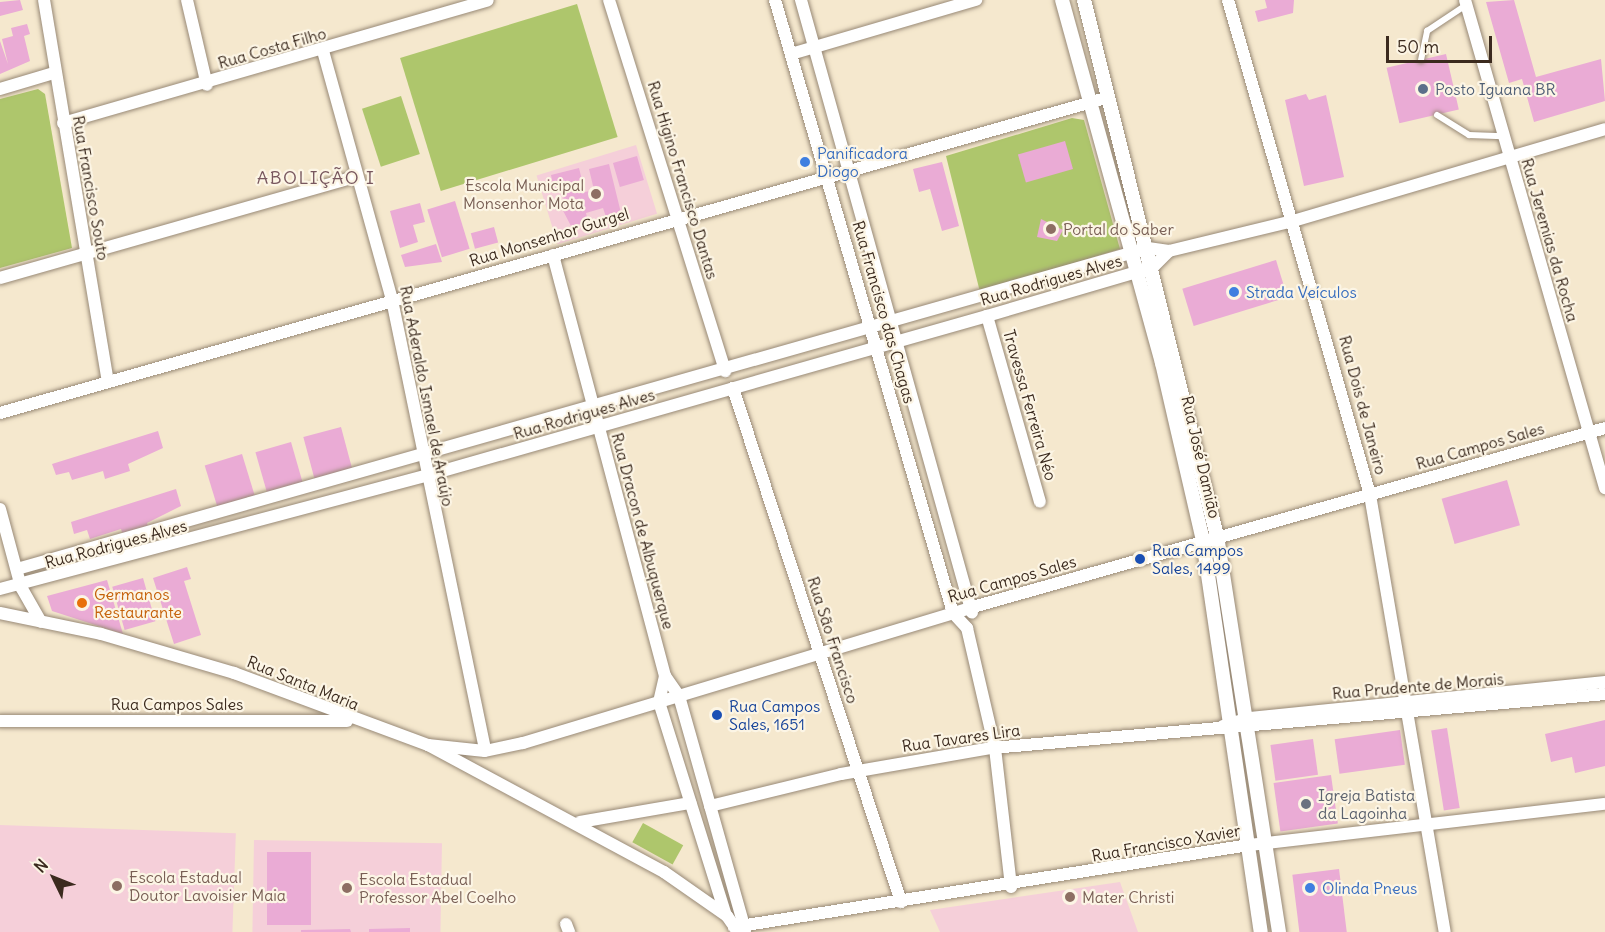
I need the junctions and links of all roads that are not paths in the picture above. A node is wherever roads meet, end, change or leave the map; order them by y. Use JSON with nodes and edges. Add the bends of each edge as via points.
{"nodes":[{"id":1,"x":44,"y":0,"type":"edge"},
{"id":2,"x":187,"y":0,"type":"edge"},
{"id":3,"x":488,"y":0,"type":"edge"},
{"id":4,"x":609,"y":0,"type":"edge"},
{"id":5,"x":776,"y":0,"type":"edge"},
{"id":6,"x":801,"y":0,"type":"edge"},
{"id":7,"x":976,"y":0,"type":"edge"},
{"id":8,"x":1062,"y":0,"type":"edge"},
{"id":9,"x":1084,"y":0,"type":"edge"},
{"id":10,"x":1228,"y":0,"type":"edge"},
{"id":11,"x":1466,"y":2,"type":"edge"},
{"id":12,"x":815,"y":49,"type":"junction"},
{"id":13,"x":323,"y":51,"type":"junction"},
{"id":14,"x":791,"y":54,"type":"junction"},
{"id":15,"x":1421,"y":60,"type":"dead end"},
{"id":16,"x":54,"y":73,"type":"junction"},
{"id":17,"x":207,"y":85,"type":"junction"},
{"id":18,"x":0,"y":90,"type":"edge"},
{"id":19,"x":1109,"y":97,"type":"junction"},
{"id":20,"x":1090,"y":103,"type":"junction"},
{"id":21,"x":1437,"y":115,"type":"dead end"},
{"id":22,"x":63,"y":123,"type":"junction"},
{"id":23,"x":1605,"y":129,"type":"edge"},
{"id":24,"x":1503,"y":136,"type":"junction"},
{"id":25,"x":1510,"y":158,"type":"junction"},
{"id":26,"x":849,"y":171,"type":"junction"},
{"id":27,"x":357,"y":176,"type":"junction"},
{"id":28,"x":828,"y":177,"type":"junction"},
{"id":29,"x":678,"y":216,"type":"junction"},
{"id":30,"x":1293,"y":221,"type":"junction"},
{"id":31,"x":1148,"y":248,"type":"junction"},
{"id":32,"x":1169,"y":251,"type":"junction"},
{"id":33,"x":1132,"y":253,"type":"junction"},
{"id":34,"x":86,"y":254,"type":"junction"},
{"id":35,"x":553,"y":255,"type":"junction"},
{"id":36,"x":1152,"y":267,"type":"junction"},
{"id":37,"x":1136,"y":272,"type":"junction"},
{"id":38,"x":0,"y":278,"type":"edge"},
{"id":39,"x":392,"y":300,"type":"junction"},
{"id":40,"x":987,"y":316,"type":"junction"},
{"id":41,"x":890,"y":324,"type":"junction"},
{"id":42,"x":871,"y":329,"type":"junction"},
{"id":43,"x":896,"y":342,"type":"junction"},
{"id":44,"x":876,"y":347,"type":"junction"},
{"id":45,"x":725,"y":371,"type":"junction"},
{"id":46,"x":108,"y":382,"type":"junction"},
{"id":47,"x":733,"y":388,"type":"junction"},
{"id":48,"x":593,"y":409,"type":"junction"},
{"id":49,"x":0,"y":412,"type":"edge"},
{"id":50,"x":597,"y":427,"type":"junction"},
{"id":51,"x":1605,"y":428,"type":"edge"},
{"id":52,"x":1589,"y":433,"type":"junction"},
{"id":53,"x":422,"y":458,"type":"junction"},
{"id":54,"x":425,"y":476,"type":"junction"},
{"id":55,"x":1605,"y":488,"type":"edge"},
{"id":56,"x":1370,"y":495,"type":"junction"},
{"id":57,"x":1040,"y":502,"type":"dead end"},
{"id":58,"x":0,"y":508,"type":"edge"},
{"id":59,"x":1218,"y":536,"type":"junction"},
{"id":60,"x":1203,"y":541,"type":"junction"},
{"id":61,"x":17,"y":569,"type":"junction"},
{"id":62,"x":21,"y":587,"type":"junction"},
{"id":63,"x":0,"y":589,"type":"edge"},
{"id":64,"x":973,"y":607,"type":"junction"},
{"id":65,"x":0,"y":613,"type":"edge"},
{"id":66,"x":953,"y":613,"type":"junction"},
{"id":67,"x":41,"y":622,"type":"junction"},
{"id":68,"x":967,"y":628,"type":"junction"},
{"id":69,"x":820,"y":654,"type":"junction"},
{"id":70,"x":665,"y":676,"type":"junction"},
{"id":71,"x":1605,"y":682,"type":"edge"},
{"id":72,"x":1605,"y":694,"type":"edge"},
{"id":73,"x":679,"y":696,"type":"junction"},
{"id":74,"x":659,"y":702,"type":"junction"},
{"id":75,"x":1408,"y":709,"type":"junction"},
{"id":76,"x":0,"y":721,"type":"edge"},
{"id":77,"x":354,"y":721,"type":"junction"},
{"id":78,"x":1250,"y":723,"type":"junction"},
{"id":79,"x":1229,"y":726,"type":"junction"},
{"id":80,"x":428,"y":745,"type":"junction"},
{"id":81,"x":995,"y":748,"type":"junction"},
{"id":82,"x":485,"y":750,"type":"junction"},
{"id":83,"x":858,"y":771,"type":"junction"},
{"id":84,"x":690,"y":803,"type":"junction"},
{"id":85,"x":1605,"y":804,"type":"edge"},
{"id":86,"x":710,"y":806,"type":"junction"},
{"id":87,"x":580,"y":822,"type":"junction"},
{"id":88,"x":1424,"y":829,"type":"junction"},
{"id":89,"x":1267,"y":843,"type":"junction"},
{"id":90,"x":1249,"y":845,"type":"junction"},
{"id":91,"x":1011,"y":887,"type":"junction"},
{"id":92,"x":902,"y":902,"type":"junction"},
{"id":93,"x":727,"y":916,"type":"junction"},
{"id":94,"x":740,"y":929,"type":"edge"},
{"id":95,"x":1261,"y":932,"type":"edge"},
{"id":96,"x":1278,"y":932,"type":"edge"},
{"id":97,"x":1445,"y":932,"type":"edge"}],
"edges":[{"from":1,"to":16,"type":"street","name":"Rua Francisco Souto"},
{"from":2,"to":17,"type":"street"},
{"from":3,"to":13,"type":"street","name":"Rua Costa Filho"},
{"from":4,"to":29,"type":"street","name":"Rua Higino Francisco Dantas"},
{"from":5,"to":14,"type":"street","name":"Rua Francisco das Chagas"},
{"from":6,"to":12,"type":"street","name":"Rua Francisco das Chagas"},
{"from":7,"to":12,"type":"street"},
{"from":8,"to":20,"type":"street","name":"Rua José Damião"},
{"from":9,"to":19,"type":"street","name":"Rua José Damião"},
{"from":10,"to":30,"type":"street","name":"Rua Dois de Janeiro"},
{"from":11,"to":15,"type":"lane","via":[[1427,31]]},
{"from":11,"to":24,"type":"street","name":"Rua Jeremias da Rocha"},
{"from":12,"to":14,"type":"street"},
{"from":12,"to":26,"type":"street","name":"Rua Francisco das Chagas"},
{"from":13,"to":17,"type":"street","name":"Rua Costa Filho"},
{"from":13,"to":27,"type":"street","name":"Rua Aderaldo Ismael de Araújo"},
{"from":14,"to":28,"type":"street","name":"Rua Francisco das Chagas"},
{"from":16,"to":18,"type":"street"},
{"from":16,"to":22,"type":"street","name":"Rua Francisco Souto"},
{"from":17,"to":22,"type":"street","name":"Rua Costa Filho"},
{"from":19,"to":20,"type":"street","name":"Rua Monsenhor Gurgel"},
{"from":19,"to":31,"type":"street","name":"Rua José Damião"},
{"from":20,"to":26,"type":"street","name":"Rua Monsenhor Gurgel"},
{"from":20,"to":33,"type":"street","name":"Rua José Damião"},
{"from":21,"to":24,"type":"lane","via":[[1469,135]]},
{"from":22,"to":34,"type":"street","name":"Rua Francisco Souto"},
{"from":23,"to":25,"type":"street","name":"Rua Rodrigues Alves"},
{"from":24,"to":25,"type":"street","name":"Rua Jeremias da Rocha"},
{"from":25,"to":30,"type":"street","name":"Rua Rodrigues Alves"},
{"from":25,"to":52,"type":"street","name":"Rua Jeremias da Rocha"},
{"from":26,"to":28,"type":"street","name":"Rua Monsenhor Gurgel"},
{"from":26,"to":41,"type":"street","name":"Rua Francisco das Chagas"},
{"from":27,"to":34,"type":"street"},
{"from":27,"to":39,"type":"street","name":"Rua Aderaldo Ismael de Araújo"},
{"from":28,"to":29,"type":"street","name":"Rua Monsenhor Gurgel"},
{"from":28,"to":42,"type":"street","name":"Rua Francisco das Chagas"},
{"from":29,"to":35,"type":"street","name":"Rua Monsenhor Gurgel"},
{"from":29,"to":45,"type":"street","name":"Rua Higino Francisco Dantas"},
{"from":30,"to":32,"type":"street","name":"Rua Rodrigues Alves"},
{"from":30,"to":56,"type":"street","name":"Rua Dois de Janeiro"},
{"from":31,"to":32,"type":"street","name":"Rua Rodrigues Alves"},
{"from":31,"to":33,"type":"street","name":"Rua Rodrigues Alves"},
{"from":31,"to":36,"type":"street","name":"Rua José Damião"},
{"from":32,"to":36,"type":"street","name":"Rua Rodrigues Alves"},
{"from":33,"to":37,"type":"street","name":"Rua José Damião"},
{"from":33,"to":41,"type":"street","name":"Rua Rodrigues Alves"},
{"from":34,"to":38,"type":"street"},
{"from":34,"to":46,"type":"street","name":"Rua Francisco Souto"},
{"from":35,"to":39,"type":"street","name":"Rua Monsenhor Gurgel"},
{"from":35,"to":48,"type":"street","name":"Rua Dracon de Albuquerque"},
{"from":36,"to":37,"type":"street","name":"Rua Rodrigues Alves"},
{"from":36,"to":59,"type":"street","name":"Rua José Damião"},
{"from":37,"to":40,"type":"street","name":"Rua Rodrigues Alves"},
{"from":37,"to":60,"type":"street","name":"Rua José Damião"},
{"from":39,"to":46,"type":"street","name":"Rua Monsenhor Gurgel"},
{"from":39,"to":53,"type":"street","name":"Rua Aderaldo Ismael de Araújo"},
{"from":40,"to":43,"type":"street","name":"Rua Rodrigues Alves"},
{"from":40,"to":57,"type":"street","name":"Travessa Ferreira Néo"},
{"from":41,"to":42,"type":"street","name":"Rua Rodrigues Alves"},
{"from":41,"to":43,"type":"street","name":"Rua Francisco das Chagas"},
{"from":42,"to":44,"type":"street","name":"Rua Francisco das Chagas"},
{"from":42,"to":45,"type":"street","name":"Rua Rodrigues Alves"},
{"from":43,"to":44,"type":"street","name":"Rua Rodrigues Alves"},
{"from":43,"to":64,"type":"street","name":"Rua Francisco das Chagas"},
{"from":44,"to":47,"type":"street","name":"Rua Rodrigues Alves"},
{"from":44,"to":66,"type":"street","name":"Rua Francisco das Chagas"},
{"from":45,"to":48,"type":"street","name":"Rua Rodrigues Alves"},
{"from":46,"to":49,"type":"street","name":"Rua Monsenhor Gurgel"},
{"from":47,"to":50,"type":"street","name":"Rua Rodrigues Alves"},
{"from":47,"to":69,"type":"street","name":"Rua São Francisco"},
{"from":48,"to":50,"type":"street","name":"Rua Dracon de Albuquerque"},
{"from":48,"to":53,"type":"street","name":"Rua Rodrigues Alves"},
{"from":50,"to":54,"type":"street","name":"Rua Rodrigues Alves"},
{"from":50,"to":70,"type":"street","name":"Rua Dracon de Albuquerque"},
{"from":51,"to":52,"type":"street","name":"Rua Campos Sales"},
{"from":52,"to":55,"type":"street","name":"Rua Jeremias da Rocha"},
{"from":52,"to":56,"type":"street","name":"Rua Campos Sales"},
{"from":53,"to":54,"type":"street","name":"Rua Aderaldo Ismael de Araújo"},
{"from":53,"to":61,"type":"street","name":"Rua Rodrigues Alves"},
{"from":54,"to":62,"type":"street","name":"Rua Rodrigues Alves"},
{"from":54,"to":82,"type":"street","name":"Rua Aderaldo Ismael de Araújo"},
{"from":56,"to":59,"type":"street","name":"Rua Campos Sales"},
{"from":56,"to":75,"type":"street","name":"Rua Dois de Janeiro"},
{"from":58,"to":61,"type":"street"},
{"from":59,"to":60,"type":"street","name":"Rua Campos Sales"},
{"from":59,"to":78,"type":"street","name":"Rua José Damião"},
{"from":60,"to":64,"type":"street","name":"Rua Campos Sales"},
{"from":60,"to":79,"type":"street","name":"Rua José Damião"},
{"from":61,"to":62,"type":"street"},
{"from":62,"to":63,"type":"street","name":"Rua Rodrigues Alves"},
{"from":62,"to":67,"type":"street"},
{"from":64,"to":66,"type":"street","name":"Rua Campos Sales"},
{"from":64,"to":68,"type":"street","name":"Rua Francisco das Chagas"},
{"from":65,"to":67,"type":"street","name":"Rua Santa Maria"},
{"from":66,"to":68,"type":"street","name":"Rua Francisco das Chagas"},
{"from":66,"to":69,"type":"street","name":"Rua Campos Sales"},
{"from":67,"to":77,"type":"street","name":"Rua Santa Maria","via":[[234,673]]},
{"from":68,"to":81,"type":"street","name":"Rua Francisco das Chagas"},
{"from":69,"to":73,"type":"street","name":"Rua Campos Sales"},
{"from":69,"to":83,"type":"street","name":"Rua São Francisco"},
{"from":70,"to":73,"type":"street","name":"Rua Dracon de Albuquerque"},
{"from":70,"to":74,"type":"street","name":"Rua Dracon de Albuquerque"},
{"from":71,"to":75,"type":"street","name":"Rua Prudente de Morais"},
{"from":72,"to":75,"type":"street","name":"Rua Prudente de Morais"},
{"from":73,"to":74,"type":"street","name":"Rua Campos Sales"},
{"from":73,"to":86,"type":"street","name":"Rua Dracon de Albuquerque"},
{"from":74,"to":82,"type":"street","name":"Rua Campos Sales"},
{"from":74,"to":84,"type":"street"},
{"from":75,"to":78,"type":"street","name":"Rua Prudente de Morais"},
{"from":75,"to":88,"type":"street","name":"Rua Dois de Janeiro"},
{"from":76,"to":77,"type":"street","name":"Rua Campos Sales"},
{"from":77,"to":80,"type":"street","name":"Rua Santa Maria"},
{"from":78,"to":79,"type":"street","name":"Rua Prudente de Morais"},
{"from":78,"to":89,"type":"street","name":"Rua José Damião"},
{"from":79,"to":81,"type":"street","name":"Rua Tavares Lira"},
{"from":79,"to":90,"type":"street","name":"Rua José Damião"},
{"from":80,"to":82,"type":"street","name":"Rua Campos Sales"},
{"from":80,"to":87,"type":"street","name":"Rua Santa Maria"},
{"from":81,"to":83,"type":"street","name":"Rua Tavares Lira"},
{"from":81,"to":91,"type":"street","name":"Rua Francisco das Chagas"},
{"from":83,"to":86,"type":"street","name":"Rua Tavares Lira"},
{"from":83,"to":92,"type":"street","name":"Rua São Francisco"},
{"from":84,"to":87,"type":"street"},
{"from":84,"to":93,"type":"street"},
{"from":85,"to":88,"type":"street","name":"Rua Francisco Xavier"},
{"from":86,"to":94,"type":"street","name":"Rua Dracon de Albuquerque"},
{"from":87,"to":93,"type":"street","name":"Rua Santa Maria"},
{"from":88,"to":89,"type":"street","name":"Rua Francisco Xavier"},
{"from":88,"to":97,"type":"street","name":"Rua Dois de Janeiro"},
{"from":89,"to":90,"type":"street","name":"Rua Francisco Xavier"},
{"from":89,"to":96,"type":"street","name":"Rua José Damião"},
{"from":90,"to":91,"type":"street","name":"Rua Francisco Xavier"},
{"from":90,"to":95,"type":"street","name":"Rua José Damião"},
{"from":91,"to":92,"type":"street","name":"Rua Francisco Xavier"},
{"from":92,"to":94,"type":"street","name":"Rua Francisco Xavier"},
{"from":93,"to":94,"type":"street","name":"Rua Santa Maria"}]}
